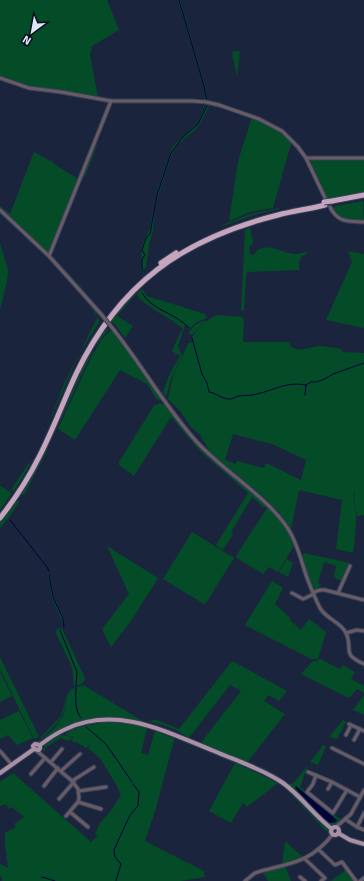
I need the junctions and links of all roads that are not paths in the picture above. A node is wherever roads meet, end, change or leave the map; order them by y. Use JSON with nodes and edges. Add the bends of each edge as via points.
{"nodes":[{"id":1,"x":0,"y":78,"type":"edge"},
{"id":2,"x":111,"y":101,"type":"junction"},
{"id":3,"x":306,"y":158,"type":"junction"},
{"id":4,"x":364,"y":158,"type":"edge"},
{"id":5,"x":364,"y":196,"type":"edge"},
{"id":6,"x":328,"y":203,"type":"junction"},
{"id":7,"x":0,"y":210,"type":"edge"},
{"id":8,"x":364,"y":222,"type":"edge"},
{"id":9,"x":49,"y":256,"type":"junction"},
{"id":10,"x":14,"y":498,"type":"junction"},
{"id":11,"x":0,"y":513,"type":"edge"},
{"id":12,"x":0,"y":518,"type":"edge"},
{"id":13,"x":350,"y":566,"type":"dead end"},
{"id":14,"x":292,"y":593,"type":"dead end"},
{"id":15,"x":314,"y":593,"type":"junction"},
{"id":16,"x":338,"y":593,"type":"junction"},
{"id":17,"x":364,"y":600,"type":"edge"},
{"id":18,"x":364,"y":631,"type":"edge"},
{"id":19,"x":346,"y":633,"type":"junction"},
{"id":20,"x":364,"y":657,"type":"edge"},
{"id":21,"x":362,"y":663,"type":"edge"},
{"id":22,"x":360,"y":729,"type":"junction"},
{"id":23,"x":364,"y":731,"type":"edge"},
{"id":24,"x":346,"y":735,"type":"dead end"},
{"id":25,"x":354,"y":740,"type":"dead end"},
{"id":26,"x":38,"y":748,"type":"junction"},
{"id":27,"x":332,"y":748,"type":"dead end"},
{"id":28,"x":62,"y":749,"type":"dead end"},
{"id":29,"x":0,"y":751,"type":"edge"},
{"id":30,"x":80,"y":754,"type":"dead end"},
{"id":31,"x":45,"y":757,"type":"junction"},
{"id":32,"x":51,"y":762,"type":"junction"},
{"id":33,"x":364,"y":764,"type":"edge"},
{"id":34,"x":12,"y":765,"type":"junction"},
{"id":35,"x":94,"y":766,"type":"dead end"},
{"id":36,"x":58,"y":768,"type":"junction"},
{"id":37,"x":61,"y":771,"type":"junction"},
{"id":38,"x":308,"y":772,"type":"dead end"},
{"id":39,"x":0,"y":773,"type":"edge"},
{"id":40,"x":31,"y":774,"type":"dead end"},
{"id":41,"x":316,"y":775,"type":"junction"},
{"id":42,"x":73,"y":781,"type":"junction"},
{"id":43,"x":332,"y":782,"type":"junction"},
{"id":44,"x":44,"y":786,"type":"dead end"},
{"id":45,"x":106,"y":788,"type":"dead end"},
{"id":46,"x":328,"y":789,"type":"dead end"},
{"id":47,"x":347,"y":790,"type":"junction"},
{"id":48,"x":364,"y":790,"type":"edge"},
{"id":49,"x":79,"y":792,"type":"junction"},
{"id":50,"x":360,"y":797,"type":"junction"},
{"id":51,"x":59,"y":799,"type":"dead end"},
{"id":52,"x":78,"y":802,"type":"junction"},
{"id":53,"x":101,"y":809,"type":"dead end"},
{"id":54,"x":70,"y":812,"type":"junction"},
{"id":55,"x":364,"y":813,"type":"edge"},
{"id":56,"x":66,"y":816,"type":"dead end"},
{"id":57,"x":345,"y":819,"type":"junction"},
{"id":58,"x":88,"y":827,"type":"dead end"},
{"id":59,"x":357,"y":827,"type":"junction"},
{"id":60,"x":336,"y":830,"type":"junction"},
{"id":61,"x":364,"y":830,"type":"edge"},
{"id":62,"x":333,"y":834,"type":"joint"},
{"id":63,"x":364,"y":844,"type":"edge"},
{"id":64,"x":318,"y":849,"type":"junction"},
{"id":65,"x":304,"y":859,"type":"junction"},
{"id":66,"x":300,"y":877,"type":"dead end"},
{"id":67,"x":364,"y":878,"type":"edge"},
{"id":68,"x":245,"y":881,"type":"edge"},
{"id":69,"x":305,"y":881,"type":"edge"},
{"id":70,"x":321,"y":881,"type":"edge"},
{"id":71,"x":356,"y":881,"type":"edge"},
{"id":72,"x":360,"y":881,"type":"edge"}],
"edges":[{"from":1,"to":2,"type":"street","via":[[29,88]]},
{"from":2,"to":3,"type":"street","via":[[192,101],[219,105],[274,125],[289,136]]},
{"from":2,"to":9,"type":"street"},
{"from":3,"to":4,"type":"street"},
{"from":3,"to":6,"type":"street"},
{"from":5,"to":6,"type":"highway"},
{"from":6,"to":8,"type":"street","via":[[334,215],[340,219]]},
{"from":6,"to":10,"type":"highway","via":[[254,218],[209,235],[166,258],[135,284],[114,306],[85,349],[39,451]]},
{"from":7,"to":9,"type":"street"},
{"from":9,"to":15,"type":"street","bridge":true,"via":[[101,314],[197,443],[267,505],[284,524],[294,538]]},
{"from":10,"to":11,"type":"highway"},
{"from":10,"to":12,"type":"highway"},
{"from":13,"to":16,"type":"street"},
{"from":14,"to":15,"type":"street","via":[[303,599]]},
{"from":15,"to":16,"type":"street","via":[[322,590]]},
{"from":15,"to":19,"type":"street","via":[[325,614]]},
{"from":16,"to":17,"type":"street"},
{"from":18,"to":19,"type":"street"},
{"from":19,"to":21,"type":"street","via":[[350,655]]},
{"from":20,"to":21,"type":"street"},
{"from":22,"to":23,"type":"street"},
{"from":22,"to":24,"type":"street","via":[[350,724]]},
{"from":22,"to":25,"type":"street"},
{"from":26,"to":31,"type":"street"},
{"from":26,"to":34,"type":"main road"},
{"from":26,"to":60,"type":"main road","via":[[66,729],[86,722],[113,719],[143,724],[273,777],[292,790],[316,815]]},
{"from":27,"to":33,"type":"street"},
{"from":28,"to":32,"type":"street"},
{"from":29,"to":34,"type":"street"},
{"from":30,"to":37,"type":"street"},
{"from":31,"to":32,"type":"street"},
{"from":31,"to":40,"type":"street"},
{"from":32,"to":36,"type":"street"},
{"from":34,"to":39,"type":"main road"},
{"from":35,"to":42,"type":"street"},
{"from":36,"to":37,"type":"street"},
{"from":36,"to":44,"type":"street"},
{"from":37,"to":42,"type":"street"},
{"from":38,"to":41,"type":"street"},
{"from":41,"to":43,"type":"street"},
{"from":41,"to":47,"type":"street","via":[[307,792],[333,813]]},
{"from":42,"to":49,"type":"street"},
{"from":42,"to":51,"type":"street"},
{"from":43,"to":46,"type":"street"},
{"from":43,"to":47,"type":"street"},
{"from":45,"to":49,"type":"street"},
{"from":47,"to":50,"type":"street"},
{"from":48,"to":50,"type":"street"},
{"from":49,"to":52,"type":"street"},
{"from":50,"to":57,"type":"street","via":[[351,814]]},
{"from":52,"to":53,"type":"street"},
{"from":52,"to":54,"type":"street"},
{"from":54,"to":56,"type":"street"},
{"from":54,"to":58,"type":"street"},
{"from":55,"to":59,"type":"street"},
{"from":57,"to":59,"type":"street"},
{"from":57,"to":60,"type":"street"},
{"from":59,"to":61,"type":"street"},
{"from":60,"to":62,"type":"main road","via":[[336,835]]},
{"from":60,"to":63,"type":"main road","via":[[350,840]]},
{"from":62,"to":64,"type":"street"},
{"from":64,"to":65,"type":"street"},
{"from":64,"to":71,"type":"street","via":[[336,865],[342,862]]},
{"from":65,"to":68,"type":"street","via":[[255,873]]},
{"from":65,"to":70,"type":"street","via":[[325,878]]},
{"from":66,"to":69,"type":"street"},
{"from":67,"to":72,"type":"street"}]}
